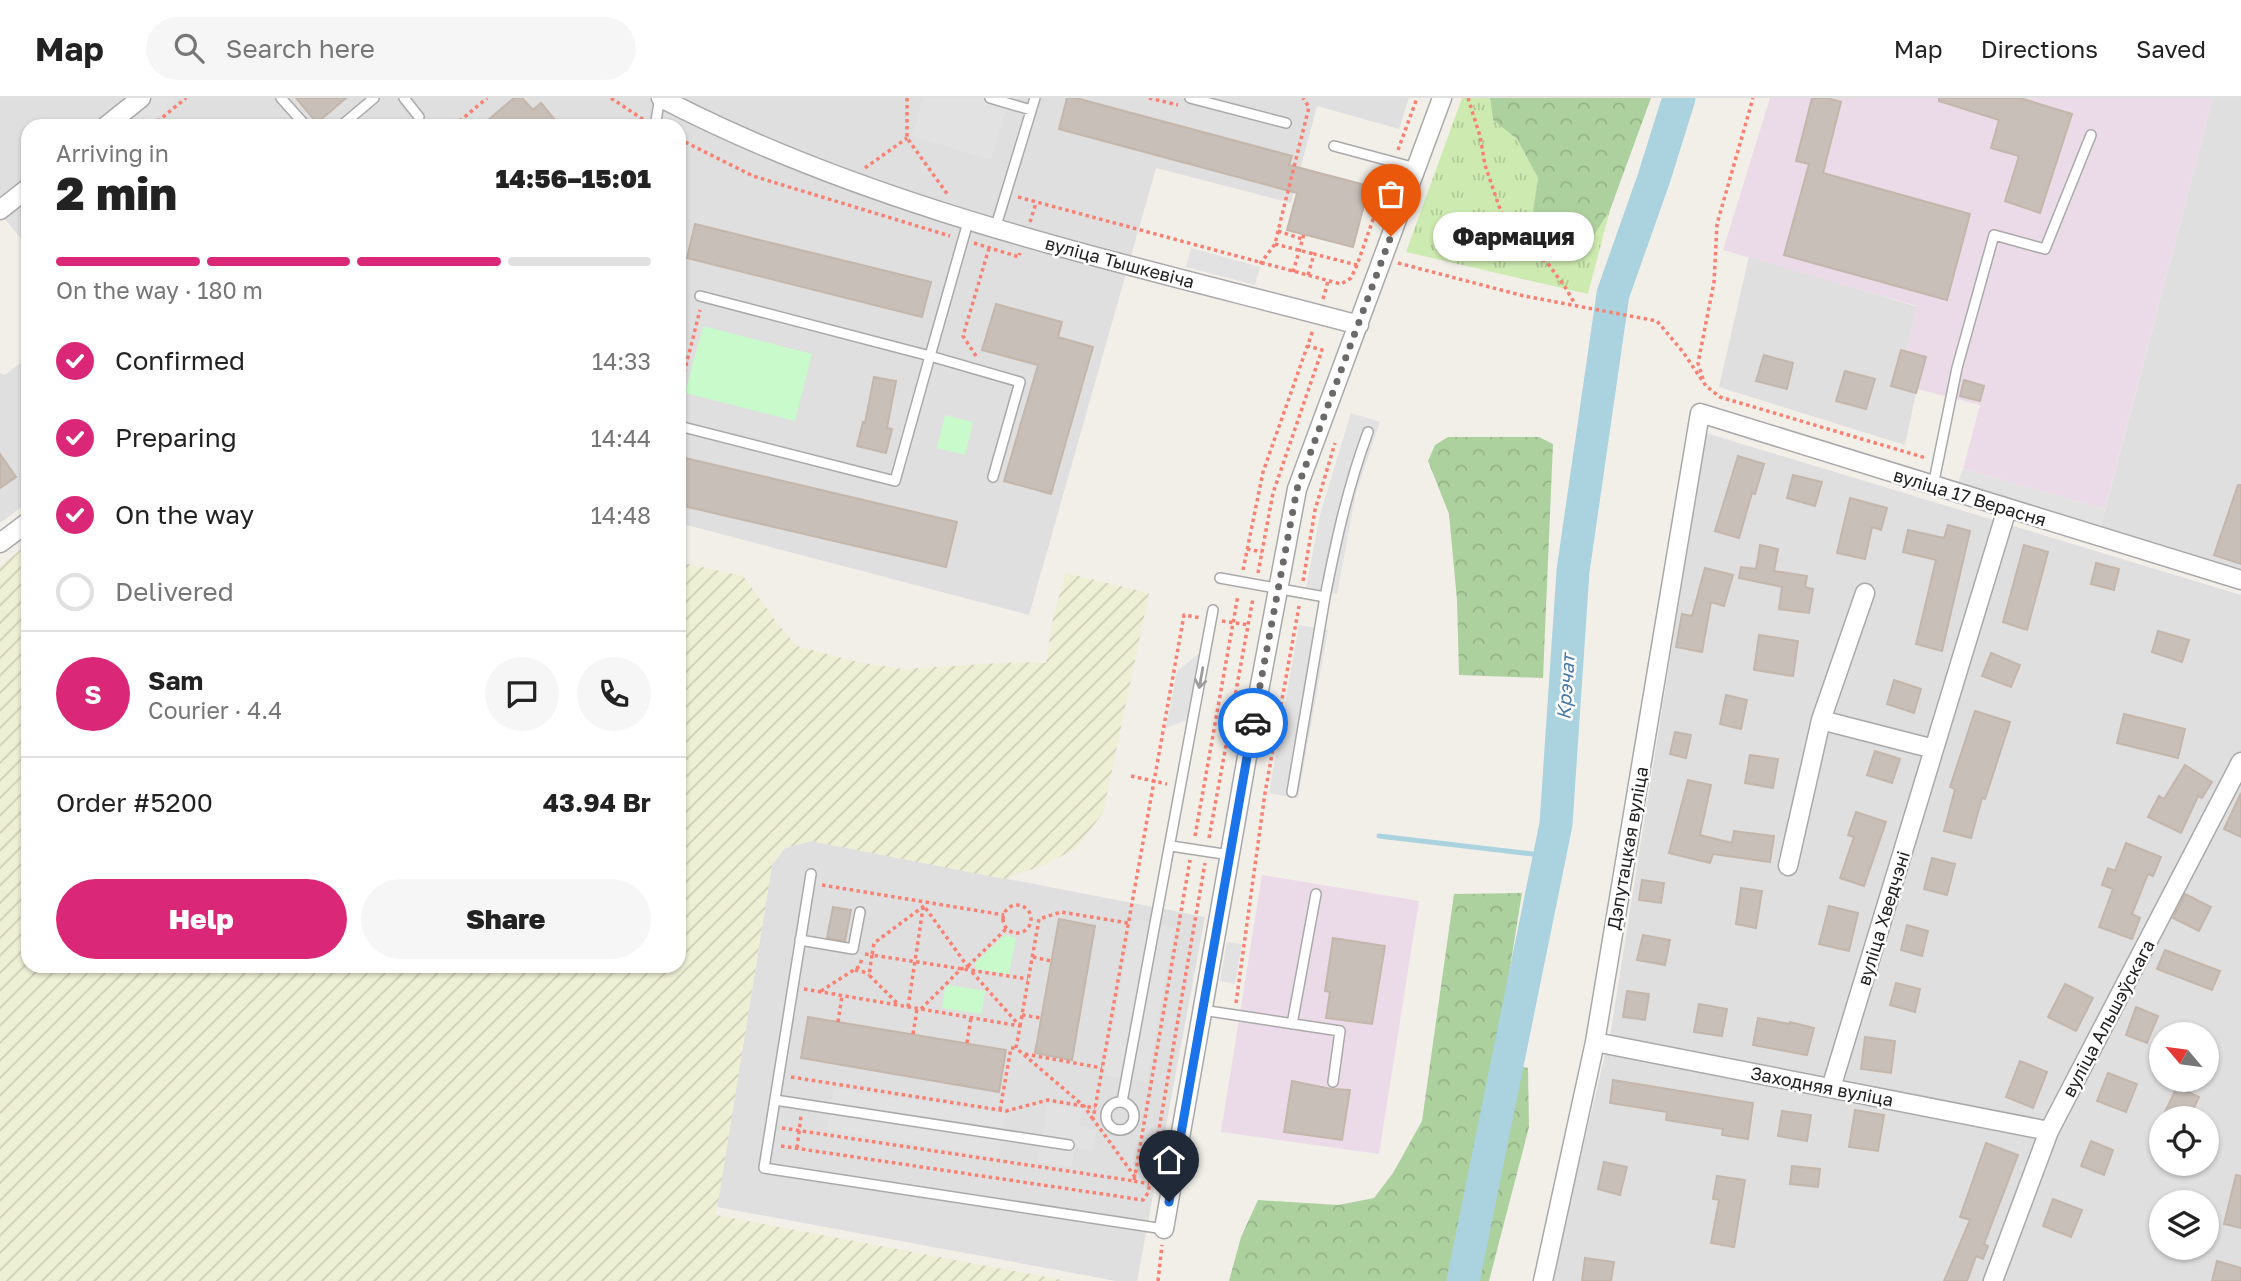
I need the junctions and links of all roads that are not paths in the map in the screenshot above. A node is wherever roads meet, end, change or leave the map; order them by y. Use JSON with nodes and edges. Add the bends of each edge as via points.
{"nodes":[{"id":1,"x":141,"y":98,"type":"edge"},
{"id":2,"x":281,"y":98,"type":"edge"},
{"id":3,"x":374,"y":98,"type":"edge"},
{"id":4,"x":404,"y":98,"type":"edge"},
{"id":5,"x":661,"y":98,"type":"edge"},
{"id":6,"x":990,"y":98,"type":"edge"},
{"id":7,"x":1035,"y":98,"type":"edge"},
{"id":8,"x":1190,"y":98,"type":"edge"},
{"id":9,"x":1442,"y":98,"type":"edge"},
{"id":10,"x":1031,"y":110,"type":"junction"},
{"id":11,"x":419,"y":117,"type":"dead end"},
{"id":12,"x":115,"y":119,"type":"edge"},
{"id":13,"x":300,"y":119,"type":"edge"},
{"id":14,"x":349,"y":119,"type":"edge"},
{"id":15,"x":656,"y":119,"type":"edge"},
{"id":16,"x":1286,"y":123,"type":"dead end"},
{"id":17,"x":2091,"y":135,"type":"dead end"},
{"id":18,"x":1334,"y":146,"type":"dead end"},
{"id":19,"x":1416,"y":168,"type":"junction"},
{"id":20,"x":21,"y":194,"type":"edge"},
{"id":21,"x":0,"y":210,"type":"edge"},
{"id":22,"x":961,"y":219,"type":"junction"},
{"id":23,"x":995,"y":229,"type":"junction"},
{"id":24,"x":701,"y":296,"type":"road end"},
{"id":25,"x":1359,"y":325,"type":"junction"},
{"id":26,"x":930,"y":356,"type":"junction"},
{"id":27,"x":1700,"y":413,"type":"joint"},
{"id":28,"x":686,"y":428,"type":"edge"},
{"id":29,"x":1368,"y":432,"type":"dead end"},
{"id":30,"x":993,"y":477,"type":"dead end"},
{"id":31,"x":1933,"y":486,"type":"junction"},
{"id":32,"x":2007,"y":509,"type":"junction"},
{"id":33,"x":21,"y":527,"type":"edge"},
{"id":34,"x":0,"y":543,"type":"edge"},
{"id":35,"x":1220,"y":578,"type":"dead end"},
{"id":36,"x":2241,"y":580,"type":"edge"},
{"id":37,"x":1278,"y":590,"type":"junction"},
{"id":38,"x":1865,"y":593,"type":"dead end"},
{"id":39,"x":1325,"y":597,"type":"junction"},
{"id":40,"x":1213,"y":615,"type":"road end"},
{"id":41,"x":1821,"y":720,"type":"junction"},
{"id":42,"x":1934,"y":749,"type":"junction"},
{"id":43,"x":2241,"y":762,"type":"edge"},
{"id":44,"x":1292,"y":792,"type":"dead end"},
{"id":45,"x":1171,"y":846,"type":"junction"},
{"id":46,"x":1230,"y":855,"type":"junction"},
{"id":47,"x":1788,"y":866,"type":"dead end"},
{"id":48,"x":810,"y":878,"type":"road end"},
{"id":49,"x":1316,"y":894,"type":"dead end"},
{"id":50,"x":860,"y":912,"type":"dead end"},
{"id":51,"x":800,"y":940,"type":"junction"},
{"id":52,"x":1202,"y":1010,"type":"junction"},
{"id":53,"x":1292,"y":1024,"type":"junction"},
{"id":54,"x":1595,"y":1042,"type":"junction"},
{"id":55,"x":1333,"y":1082,"type":"dead end"},
{"id":56,"x":1831,"y":1088,"type":"junction"},
{"id":57,"x":775,"y":1100,"type":"junction"},
{"id":58,"x":1122,"y":1102,"type":"dead end"},
{"id":59,"x":2049,"y":1131,"type":"junction"},
{"id":60,"x":1069,"y":1146,"type":"dead end"},
{"id":61,"x":1164,"y":1229,"type":"joint"},
{"id":62,"x":1543,"y":1281,"type":"edge"},
{"id":63,"x":1993,"y":1281,"type":"edge"}],
"edges":[{"from":1,"to":12,"type":"street"},
{"from":2,"to":13,"type":"lane"},
{"from":3,"to":14,"type":"lane"},
{"from":4,"to":11,"type":"lane"},
{"from":5,"to":15,"type":"lane"},
{"from":5,"to":22,"type":"street","name":"вуліца Тышкевіча","via":[[845,180]]},
{"from":6,"to":10,"type":"lane"},
{"from":7,"to":10,"type":"lane"},
{"from":8,"to":16,"type":"lane"},
{"from":9,"to":19,"type":"street"},
{"from":10,"to":23,"type":"lane"},
{"from":17,"to":31,"type":"lane","via":[[2045,249],[1994,235],[1957,368]]},
{"from":18,"to":19,"type":"lane"},
{"from":19,"to":25,"type":"street"},
{"from":20,"to":21,"type":"street"},
{"from":22,"to":23,"type":"street","name":"вуліца Тышкевіча"},
{"from":22,"to":26,"type":"lane","via":[[963,240]]},
{"from":23,"to":25,"type":"street","name":"вуліца Тышкевіча"},
{"from":24,"to":26,"type":"lane"},
{"from":25,"to":37,"type":"street","via":[[1297,489]]},
{"from":26,"to":28,"type":"lane","via":[[895,481]]},
{"from":26,"to":30,"type":"lane","via":[[1020,382]]},
{"from":27,"to":31,"type":"street","name":"вуліца 17 Верасня"},
{"from":27,"to":54,"type":"street","name":"Дэпутацкая вуліца"},
{"from":29,"to":39,"type":"lane","via":[[1337,532]]},
{"from":31,"to":32,"type":"street","name":"вуліца 17 Верасня"},
{"from":32,"to":36,"type":"street","name":"вуліца 17 Верасня"},
{"from":32,"to":42,"type":"street","name":"вуліца Хведчэні"},
{"from":33,"to":34,"type":"street"},
{"from":35,"to":37,"type":"lane"},
{"from":37,"to":39,"type":"lane"},
{"from":37,"to":46,"type":"street"},
{"from":38,"to":41,"type":"street"},
{"from":39,"to":44,"type":"lane"},
{"from":40,"to":45,"type":"lane","one_way":true},
{"from":41,"to":42,"type":"street"},
{"from":41,"to":47,"type":"street"},
{"from":42,"to":56,"type":"street","name":"вуліца Хведчэні"},
{"from":43,"to":59,"type":"street","name":"вуліца Альшэўскага"},
{"from":45,"to":46,"type":"lane"},
{"from":45,"to":58,"type":"lane"},
{"from":46,"to":52,"type":"street"},
{"from":48,"to":51,"type":"lane"},
{"from":49,"to":53,"type":"lane"},
{"from":50,"to":51,"type":"lane","via":[[853,949]]},
{"from":51,"to":57,"type":"lane"},
{"from":52,"to":53,"type":"lane"},
{"from":52,"to":61,"type":"street"},
{"from":53,"to":55,"type":"lane","via":[[1340,1031]]},
{"from":54,"to":56,"type":"street","name":"Заходняя вуліца"},
{"from":54,"to":62,"type":"street","name":"Дэпутацкая вуліца"},
{"from":56,"to":59,"type":"street","name":"Заходняя вуліца"},
{"from":57,"to":60,"type":"lane"},
{"from":57,"to":61,"type":"lane","via":[[764,1168]]},
{"from":59,"to":63,"type":"street","name":"вуліца Альшэўскага"}]}
